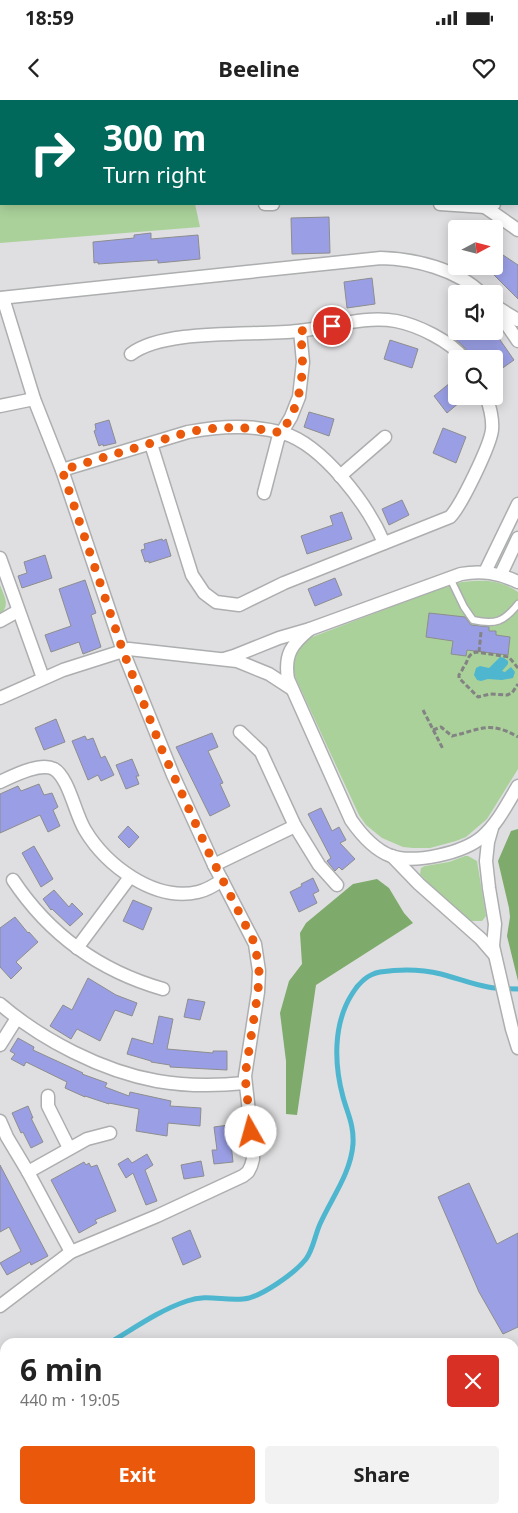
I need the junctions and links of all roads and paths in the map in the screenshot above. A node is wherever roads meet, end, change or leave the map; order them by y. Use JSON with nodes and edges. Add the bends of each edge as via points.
{"nodes":[{"id":1,"x":464,"y":205,"type":"edge"},
{"id":2,"x":489,"y":206,"type":"edge"},
{"id":3,"x":518,"y":230,"type":"edge"},
{"id":4,"x":471,"y":285,"type":"edge"},
{"id":5,"x":2,"y":298,"type":"edge"},
{"id":6,"x":503,"y":311,"type":"edge"},
{"id":7,"x":503,"y":320,"type":"edge"},
{"id":8,"x":518,"y":320,"type":"edge"},
{"id":9,"x":300,"y":331,"type":"junction"},
{"id":10,"x":518,"y":342,"type":"edge"},
{"id":11,"x":455,"y":350,"type":"edge"},
{"id":12,"x":131,"y":354,"type":"dead end"},
{"id":13,"x":34,"y":399,"type":"junction"},
{"id":14,"x":489,"y":405,"type":"edge"},
{"id":15,"x":0,"y":406,"type":"edge"},
{"id":16,"x":282,"y":433,"type":"junction"},
{"id":17,"x":385,"y":437,"type":"dead end"},
{"id":18,"x":150,"y":444,"type":"junction"},
{"id":19,"x":62,"y":470,"type":"junction"},
{"id":20,"x":340,"y":476,"type":"junction"},
{"id":21,"x":264,"y":493,"type":"dead end"},
{"id":22,"x":518,"y":504,"type":"edge"},
{"id":23,"x":518,"y":538,"type":"edge"},
{"id":24,"x":384,"y":542,"type":"junction"},
{"id":25,"x":1,"y":565,"type":"edge"},
{"id":26,"x":485,"y":572,"type":"junction"},
{"id":27,"x":500,"y":574,"type":"junction"},
{"id":28,"x":450,"y":578,"type":"junction"},
{"id":29,"x":518,"y":582,"type":"edge"},
{"id":30,"x":518,"y":604,"type":"edge"},
{"id":31,"x":18,"y":611,"type":"junction"},
{"id":32,"x":0,"y":621,"type":"edge"},
{"id":33,"x":483,"y":622,"type":"junction"},
{"id":34,"x":310,"y":629,"type":"junction"},
{"id":35,"x":123,"y":651,"type":"junction"},
{"id":36,"x":479,"y":652,"type":"junction"},
{"id":37,"x":224,"y":658,"type":"junction"},
{"id":38,"x":518,"y":668,"type":"edge"},
{"id":39,"x":43,"y":678,"type":"junction"},
{"id":40,"x":518,"y":684,"type":"edge"},
{"id":41,"x":292,"y":690,"type":"junction"},
{"id":42,"x":0,"y":698,"type":"edge"},
{"id":43,"x":423,"y":710,"type":"dead end"},
{"id":44,"x":433,"y":730,"type":"junction"},
{"id":45,"x":240,"y":732,"type":"dead end"},
{"id":46,"x":518,"y":737,"type":"edge"},
{"id":47,"x":443,"y":750,"type":"dead end"},
{"id":48,"x":0,"y":782,"type":"edge"},
{"id":49,"x":518,"y":786,"type":"edge"},
{"id":50,"x":295,"y":826,"type":"junction"},
{"id":51,"x":493,"y":826,"type":"junction"},
{"id":52,"x":392,"y":856,"type":"junction"},
{"id":53,"x":214,"y":865,"type":"junction"},
{"id":54,"x":130,"y":877,"type":"junction"},
{"id":55,"x":13,"y":880,"type":"dead end"},
{"id":56,"x":222,"y":880,"type":"junction"},
{"id":57,"x":337,"y":886,"type":"dead end"},
{"id":58,"x":77,"y":948,"type":"junction"},
{"id":59,"x":494,"y":955,"type":"junction"},
{"id":60,"x":163,"y":989,"type":"dead end"},
{"id":61,"x":0,"y":1004,"type":"edge"},
{"id":62,"x":17,"y":1018,"type":"junction"},
{"id":63,"x":0,"y":1045,"type":"edge"},
{"id":64,"x":518,"y":1048,"type":"edge"},
{"id":65,"x":245,"y":1083,"type":"junction"},
{"id":66,"x":48,"y":1096,"type":"dead end"},
{"id":67,"x":0,"y":1121,"type":"edge"},
{"id":68,"x":110,"y":1133,"type":"dead end"},
{"id":69,"x":70,"y":1148,"type":"junction"},
{"id":70,"x":28,"y":1172,"type":"junction"},
{"id":71,"x":71,"y":1252,"type":"junction"},
{"id":72,"x":0,"y":1306,"type":"edge"}],
"edges":[{"from":1,"to":2,"type":"street"},
{"from":2,"to":3,"type":"street"},
{"from":4,"to":5,"type":"street","via":[[449,273],[416,262],[381,258]]},
{"from":5,"to":13,"type":"street"},
{"from":6,"to":8,"type":"street"},
{"from":7,"to":10,"type":"street"},
{"from":9,"to":11,"type":"street","via":[[367,320],[397,321],[446,342]]},
{"from":9,"to":12,"type":"street","via":[[167,340],[147,344]]},
{"from":9,"to":16,"type":"street","via":[[304,362],[301,386]]},
{"from":13,"to":15,"type":"street"},
{"from":13,"to":19,"type":"street"},
{"from":14,"to":24,"type":"street","via":[[492,433],[455,512],[443,520]]},
{"from":16,"to":18,"type":"street","via":[[223,427],[188,432]]},
{"from":16,"to":20,"type":"street","via":[[302,443]]},
{"from":16,"to":21,"type":"street"},
{"from":17,"to":20,"type":"street"},
{"from":18,"to":19,"type":"street"},
{"from":18,"to":24,"type":"street","via":[[192,575],[204,593],[216,602],[240,605],[284,583]]},
{"from":19,"to":35,"type":"street"},
{"from":20,"to":24,"type":"street","via":[[365,506]]},
{"from":22,"to":26,"type":"street"},
{"from":23,"to":27,"type":"street"},
{"from":25,"to":31,"type":"street"},
{"from":26,"to":27,"type":"street"},
{"from":26,"to":28,"type":"street"},
{"from":27,"to":29,"type":"street"},
{"from":28,"to":33,"type":"lane","via":[[470,618]]},
{"from":28,"to":34,"type":"street"},
{"from":30,"to":33,"type":"lane","via":[[500,621]]},
{"from":31,"to":32,"type":"street"},
{"from":31,"to":39,"type":"street"},
{"from":33,"to":36,"type":"path"},
{"from":34,"to":37,"type":"street"},
{"from":34,"to":41,"type":"street","via":[[298,639],[288,655],[287,671]]},
{"from":35,"to":37,"type":"street","via":[[137,649]]},
{"from":35,"to":39,"type":"street"},
{"from":35,"to":53,"type":"street","via":[[173,775]]},
{"from":36,"to":38,"type":"path","via":[[509,657]]},
{"from":36,"to":40,"type":"path","via":[[469,656],[459,676],[476,695],[507,695]]},
{"from":37,"to":41,"type":"street","via":[[259,669]]},
{"from":39,"to":42,"type":"street"},
{"from":41,"to":52,"type":"street","via":[[351,820],[369,841]]},
{"from":43,"to":44,"type":"path"},
{"from":44,"to":46,"type":"path","via":[[441,727],[452,736],[492,727]]},
{"from":44,"to":47,"type":"path"},
{"from":45,"to":50,"type":"street","via":[[261,752]]},
{"from":48,"to":54,"type":"street","via":[[56,764],[76,812],[93,842]]},
{"from":49,"to":51,"type":"street"},
{"from":50,"to":53,"type":"street"},
{"from":50,"to":57,"type":"street","via":[[319,865]]},
{"from":51,"to":52,"type":"street","via":[[475,842],[457,850],[422,858]]},
{"from":51,"to":59,"type":"street","via":[[486,861],[495,924]]},
{"from":52,"to":59,"type":"street"},
{"from":53,"to":56,"type":"street"},
{"from":54,"to":56,"type":"street","via":[[159,889],[186,893],[211,888]]},
{"from":54,"to":58,"type":"street"},
{"from":55,"to":58,"type":"street","via":[[42,918]]},
{"from":56,"to":65,"type":"street","via":[[243,918],[258,956],[258,992]]},
{"from":58,"to":60,"type":"street","via":[[126,977]]},
{"from":59,"to":64,"type":"street"},
{"from":61,"to":62,"type":"street"},
{"from":62,"to":63,"type":"street"},
{"from":62,"to":65,"type":"street","via":[[70,1050],[112,1068],[157,1081],[204,1086]]},
{"from":65,"to":71,"type":"street","via":[[253,1148],[248,1172],[237,1180]]},
{"from":66,"to":69,"type":"street","via":[[48,1106]]},
{"from":67,"to":70,"type":"street"},
{"from":68,"to":69,"type":"street","via":[[96,1135]]},
{"from":69,"to":70,"type":"street"},
{"from":70,"to":71,"type":"street"},
{"from":71,"to":72,"type":"street"}]}
